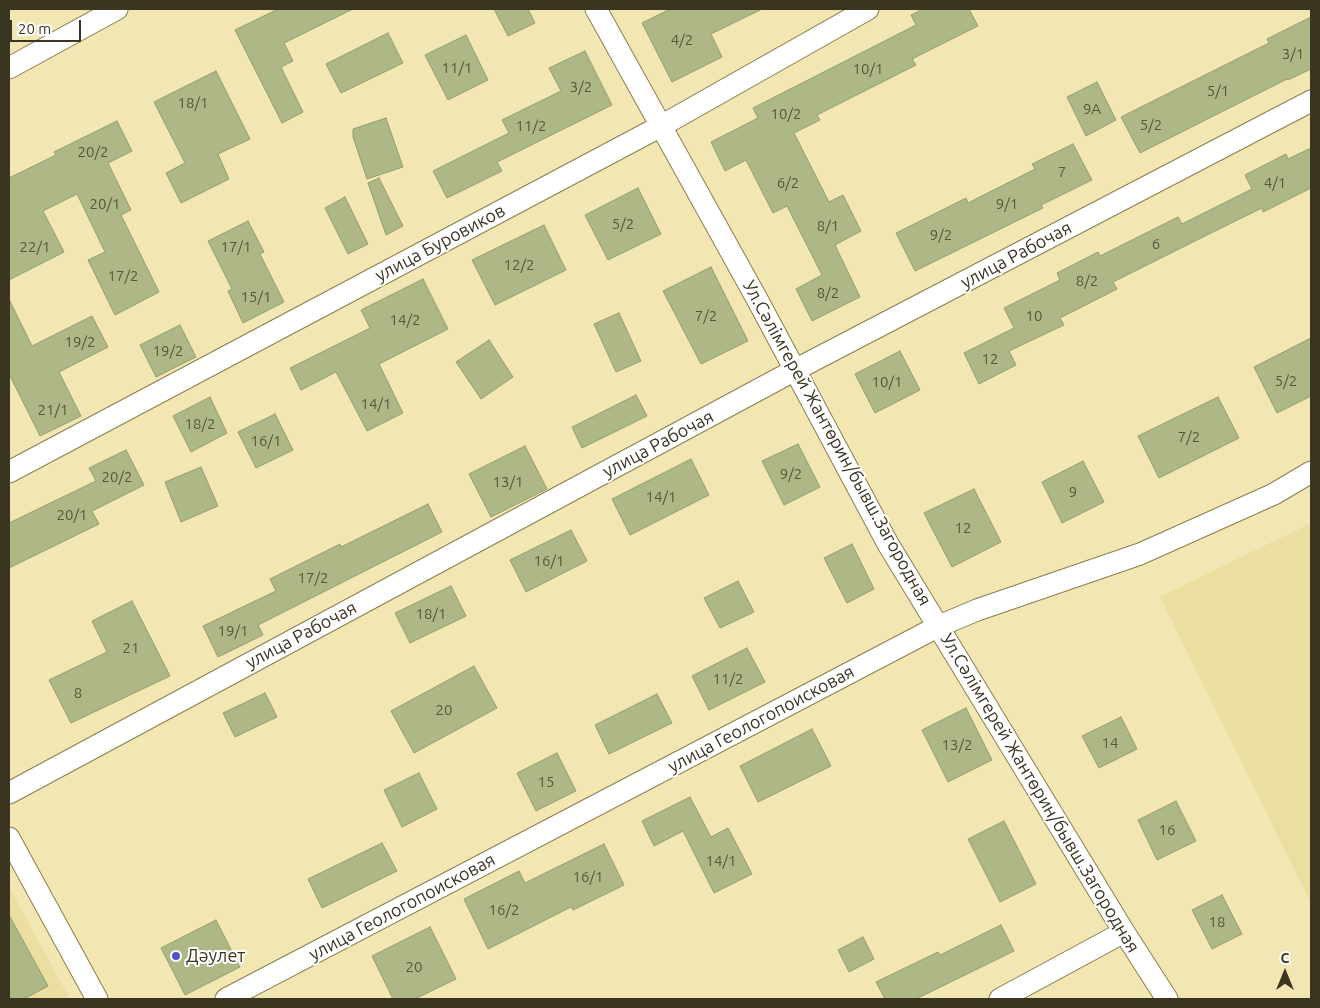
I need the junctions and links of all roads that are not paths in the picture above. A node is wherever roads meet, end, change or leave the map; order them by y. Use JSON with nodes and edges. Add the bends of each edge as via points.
{"nodes":[{"id":1,"x":117,"y":9,"type":"edge"},
{"id":2,"x":596,"y":9,"type":"edge"},
{"id":3,"x":868,"y":9,"type":"edge"},
{"id":4,"x":9,"y":68,"type":"edge"},
{"id":5,"x":1311,"y":101,"type":"edge"},
{"id":6,"x":661,"y":126,"type":"junction"},
{"id":7,"x":795,"y":370,"type":"junction"},
{"id":8,"x":9,"y":472,"type":"edge"},
{"id":9,"x":1311,"y":472,"type":"edge"},
{"id":10,"x":939,"y":626,"type":"junction"},
{"id":11,"x":9,"y":793,"type":"edge"},
{"id":12,"x":9,"y":838,"type":"edge"},
{"id":13,"x":1124,"y":932,"type":"junction"},
{"id":14,"x":96,"y":999,"type":"edge"},
{"id":15,"x":226,"y":999,"type":"edge"},
{"id":16,"x":1000,"y":999,"type":"edge"},
{"id":17,"x":1167,"y":999,"type":"edge"}],
"edges":[{"from":1,"to":4,"type":"street"},
{"from":2,"to":6,"type":"street","name":"Ул.Сәлімгерей Жантөрин/бывш.Загородная"},
{"from":3,"to":6,"type":"street","name":"улица Буровиков"},
{"from":5,"to":7,"type":"street","name":"улица Рабочая"},
{"from":6,"to":7,"type":"street","name":"Ул.Сәлімгерей Жантөрин/бывш.Загородная"},
{"from":6,"to":8,"type":"street","name":"улица Буровиков"},
{"from":7,"to":10,"type":"street","name":"Ул.Сәлімгерей Жантөрин/бывш.Загородная","via":[[888,544]]},
{"from":7,"to":11,"type":"street","name":"улица Рабочая"},
{"from":9,"to":10,"type":"street","name":"улица Геологопоисковая","via":[[1274,494],[1140,554]]},
{"from":10,"to":13,"type":"street","name":"Ул.Сәлімгерей Жантөрин/бывш.Загородная"},
{"from":10,"to":15,"type":"street","name":"улица Геологопоисковая"},
{"from":12,"to":14,"type":"street"},
{"from":13,"to":16,"type":"street"},
{"from":13,"to":17,"type":"street","name":"Ул.Сәлімгерей Жантөрин/бывш.Загородная"}]}
